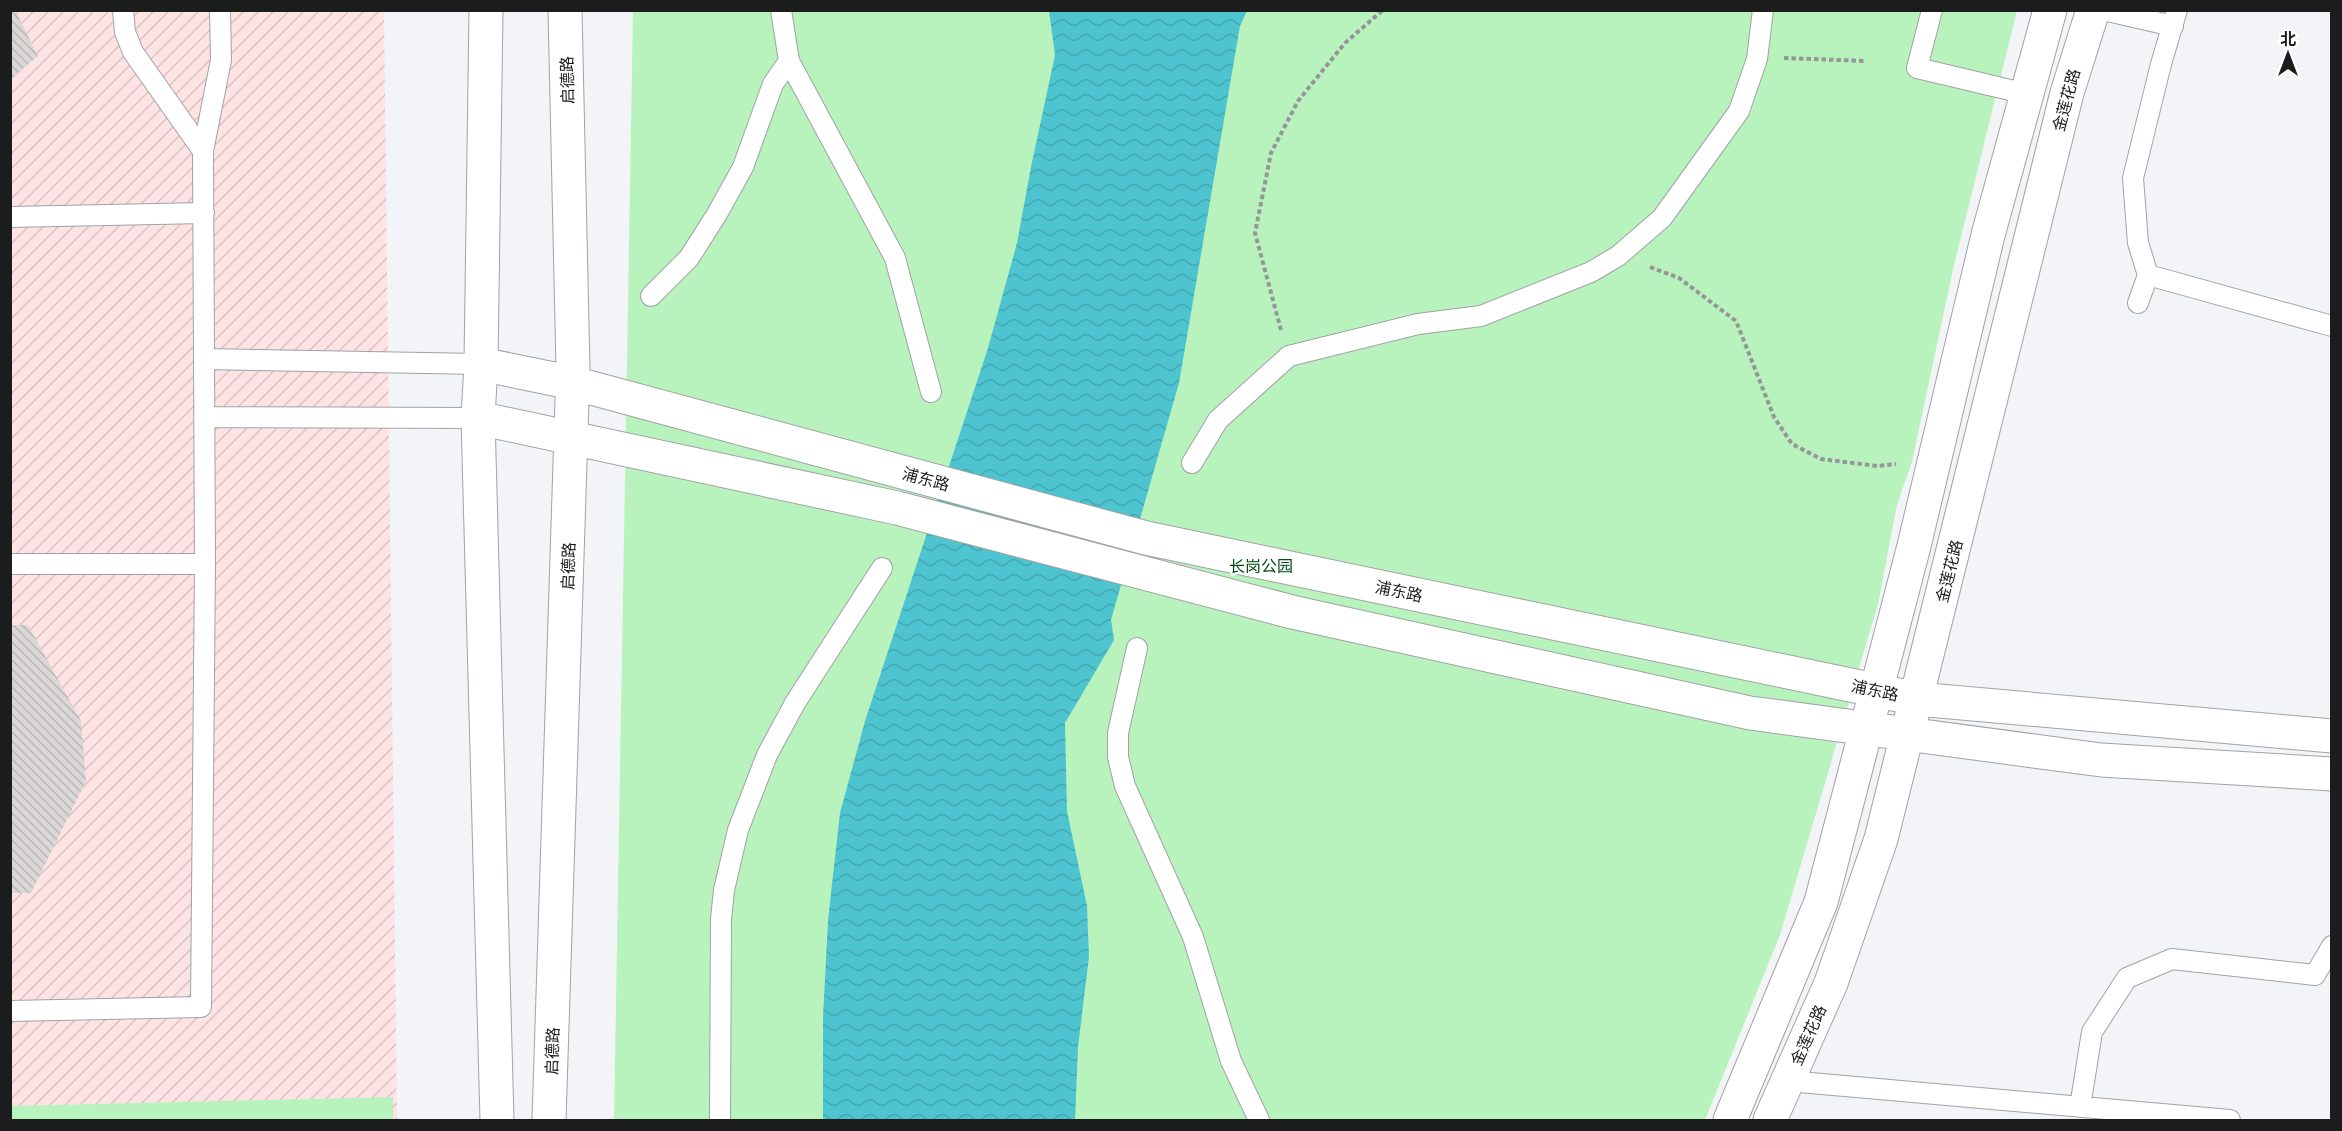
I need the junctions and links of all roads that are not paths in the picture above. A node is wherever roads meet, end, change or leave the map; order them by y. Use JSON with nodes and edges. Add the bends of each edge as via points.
{"nodes":[{"id":1,"x":123,"y":10,"type":"edge"},
{"id":2,"x":220,"y":10,"type":"edge"},
{"id":3,"x":486,"y":10,"type":"edge"},
{"id":4,"x":565,"y":10,"type":"edge"},
{"id":5,"x":781,"y":10,"type":"edge"},
{"id":6,"x":1763,"y":10,"type":"edge"},
{"id":7,"x":1932,"y":10,"type":"edge"},
{"id":8,"x":2050,"y":10,"type":"edge"},
{"id":9,"x":2092,"y":10,"type":"edge"},
{"id":10,"x":2103,"y":10,"type":"edge"},
{"id":11,"x":2175,"y":18,"type":"edge"},
{"id":12,"x":789,"y":61,"type":"junction"},
{"id":13,"x":2027,"y":94,"type":"junction"},
{"id":14,"x":203,"y":151,"type":"junction"},
{"id":15,"x":204,"y":213,"type":"junction"},
{"id":16,"x":10,"y":217,"type":"edge"},
{"id":17,"x":2148,"y":275,"type":"junction"},
{"id":18,"x":651,"y":296,"type":"dead end"},
{"id":19,"x":2138,"y":303,"type":"dead end"},
{"id":20,"x":2331,"y":326,"type":"edge"},
{"id":21,"x":205,"y":359,"type":"junction"},
{"id":22,"x":482,"y":364,"type":"junction"},
{"id":23,"x":573,"y":383,"type":"junction"},
{"id":24,"x":931,"y":392,"type":"dead end"},
{"id":25,"x":205,"y":417,"type":"junction"},
{"id":26,"x":478,"y":418,"type":"junction"},
{"id":27,"x":572,"y":439,"type":"junction"},
{"id":28,"x":1192,"y":463,"type":"dead end"},
{"id":29,"x":10,"y":564,"type":"edge"},
{"id":30,"x":205,"y":564,"type":"junction"},
{"id":31,"x":882,"y":568,"type":"dead end"},
{"id":32,"x":1137,"y":648,"type":"dead end"},
{"id":33,"x":1876,"y":691,"type":"junction"},
{"id":34,"x":1917,"y":699,"type":"junction"},
{"id":35,"x":1866,"y":728,"type":"junction"},
{"id":36,"x":1908,"y":734,"type":"junction"},
{"id":37,"x":2331,"y":736,"type":"edge"},
{"id":38,"x":2331,"y":774,"type":"edge"},
{"id":39,"x":2331,"y":946,"type":"edge"},
{"id":40,"x":10,"y":1011,"type":"edge"},
{"id":41,"x":1788,"y":1080,"type":"junction"},
{"id":42,"x":2080,"y":1107,"type":"junction"},
{"id":43,"x":497,"y":1120,"type":"edge"},
{"id":44,"x":549,"y":1120,"type":"edge"},
{"id":45,"x":720,"y":1120,"type":"edge"},
{"id":46,"x":1259,"y":1120,"type":"edge"},
{"id":47,"x":1730,"y":1120,"type":"edge"},
{"id":48,"x":1770,"y":1120,"type":"edge"},
{"id":49,"x":2230,"y":1120,"type":"edge"}],
"edges":[{"from":1,"to":14,"type":"lane","via":[[125,32],[133,52]]},
{"from":2,"to":14,"type":"lane","via":[[221,60]]},
{"from":3,"to":22,"type":"street"},
{"from":4,"to":23,"type":"street","name":"启德路"},
{"from":5,"to":12,"type":"lane"},
{"from":6,"to":28,"type":"lane","via":[[1757,59],[1739,111],[1662,218],[1618,256],[1591,272],[1481,316],[1418,324],[1289,356],[1218,420]]},
{"from":7,"to":13,"type":"lane","via":[[1917,68]]},
{"from":8,"to":13,"type":"street"},
{"from":9,"to":34,"type":"street","name":"金莲花路","via":[[2067,93]]},
{"from":10,"to":11,"type":"lane"},
{"from":11,"to":17,"type":"lane","via":[[2133,178],[2138,243]]},
{"from":12,"to":18,"type":"lane","via":[[773,84],[743,166],[717,214],[689,258]]},
{"from":12,"to":24,"type":"lane","via":[[895,258]]},
{"from":13,"to":33,"type":"street","via":[[1988,235]]},
{"from":14,"to":15,"type":"lane"},
{"from":15,"to":16,"type":"lane"},
{"from":15,"to":21,"type":"lane"},
{"from":17,"to":19,"type":"lane"},
{"from":17,"to":20,"type":"lane"},
{"from":21,"to":22,"type":"lane"},
{"from":21,"to":25,"type":"lane"},
{"from":22,"to":23,"type":"street","name":"浦东路"},
{"from":22,"to":26,"type":"street"},
{"from":23,"to":27,"type":"street","name":"启德路"},
{"from":23,"to":33,"type":"street","name":"浦东路","via":[[1146,538]]},
{"from":25,"to":26,"type":"lane"},
{"from":25,"to":30,"type":"lane"},
{"from":26,"to":27,"type":"street"},
{"from":26,"to":43,"type":"street"},
{"from":27,"to":35,"type":"street","via":[[897,508],[1292,612],[1750,713]]},
{"from":27,"to":44,"type":"street","name":"启德路"},
{"from":29,"to":30,"type":"lane"},
{"from":30,"to":40,"type":"lane","via":[[201,1007]]},
{"from":31,"to":45,"type":"lane","via":[[795,703],[767,755],[738,830],[721,919]]},
{"from":32,"to":46,"type":"lane","via":[[1118,733],[1118,757],[1125,786],[1193,937],[1231,1061]]},
{"from":33,"to":34,"type":"street","name":"浦东路"},
{"from":33,"to":35,"type":"street"},
{"from":34,"to":36,"type":"street","name":"金莲花路"},
{"from":34,"to":37,"type":"street","name":"浦东路"},
{"from":35,"to":36,"type":"street"},
{"from":35,"to":47,"type":"street","via":[[1821,902]]},
{"from":36,"to":38,"type":"street","via":[[2101,760]]},
{"from":36,"to":41,"type":"street","name":"金莲花路","via":[[1881,839],[1831,983]]},
{"from":39,"to":42,"type":"lane","via":[[2315,975],[2172,958],[2127,978],[2092,1032]]},
{"from":41,"to":42,"type":"lane"},
{"from":41,"to":48,"type":"street","name":"金莲花路"},
{"from":42,"to":49,"type":"lane"}]}
